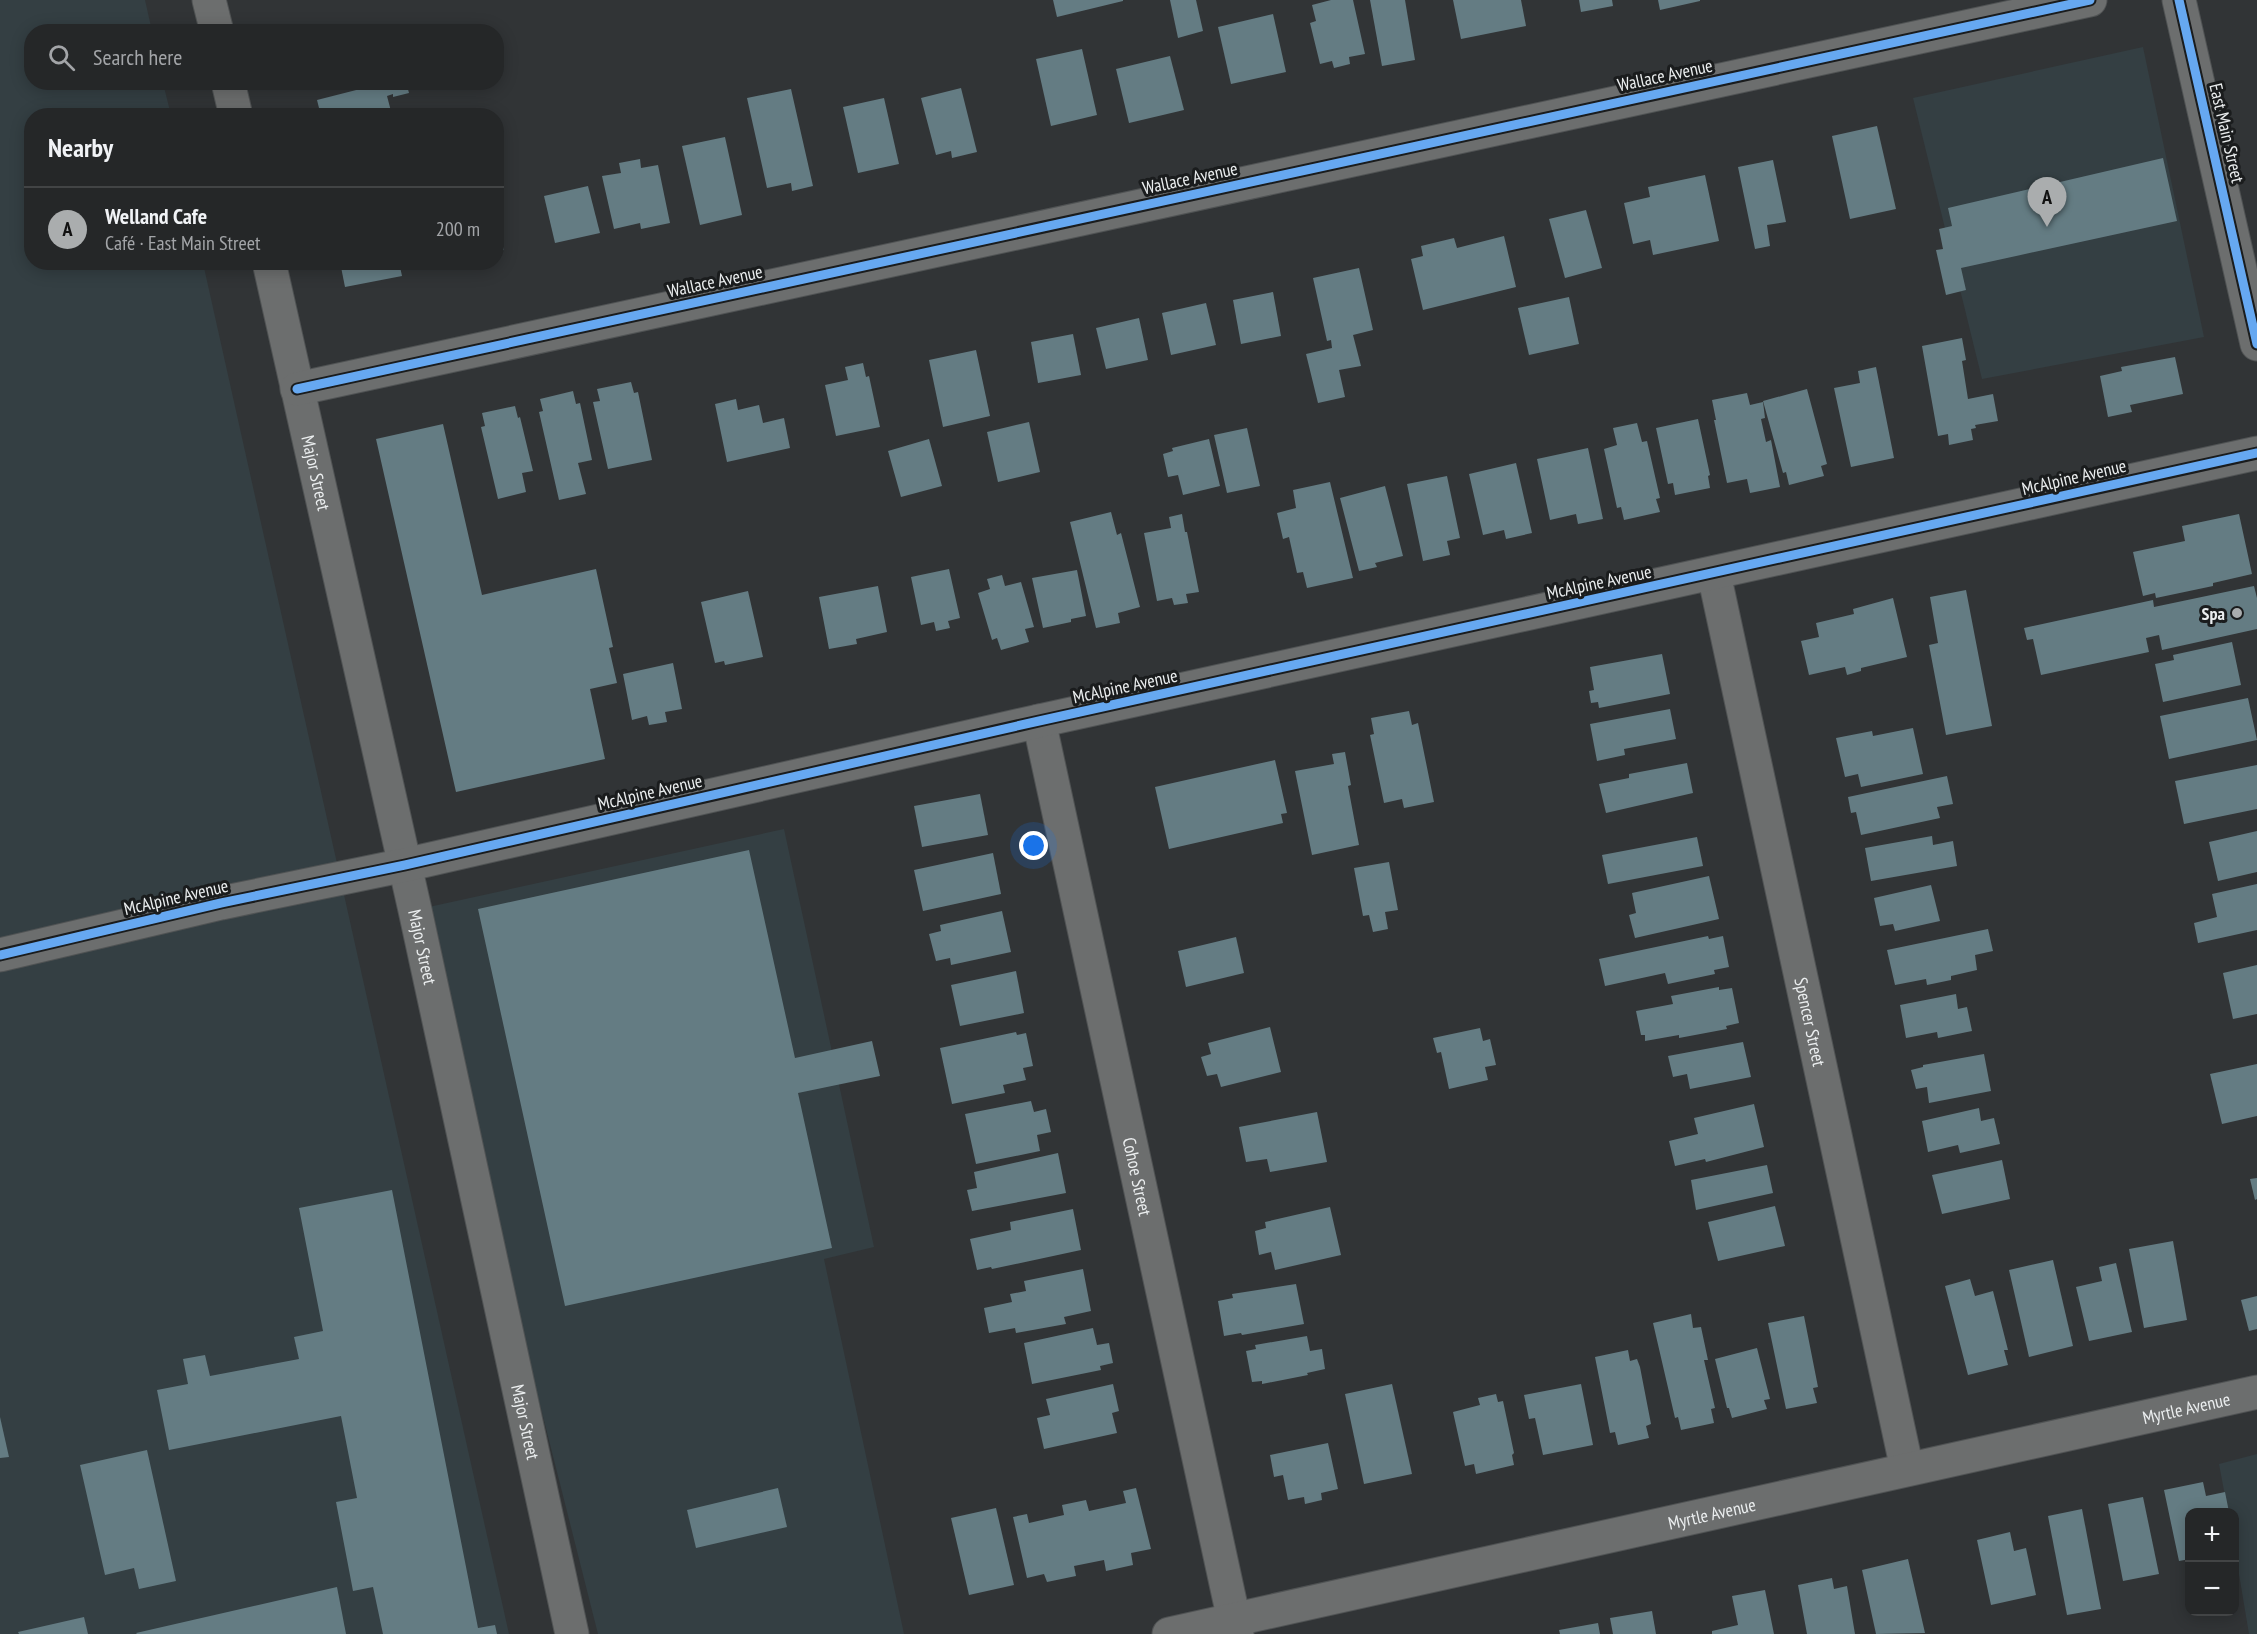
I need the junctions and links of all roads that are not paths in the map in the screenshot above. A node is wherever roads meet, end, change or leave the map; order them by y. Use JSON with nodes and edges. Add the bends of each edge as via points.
{"nodes":[{"id":1,"x":209,"y":0,"type":"edge"},
{"id":2,"x":2090,"y":0,"type":"edge"},
{"id":3,"x":2179,"y":0,"type":"edge"},
{"id":4,"x":215,"y":24,"type":"edge"},
{"id":5,"x":230,"y":90,"type":"edge"},
{"id":6,"x":234,"y":108,"type":"edge"},
{"id":7,"x":271,"y":270,"type":"edge"},
{"id":8,"x":2257,"y":344,"type":"edge"},
{"id":9,"x":297,"y":389,"type":"junction"},
{"id":10,"x":2257,"y":453,"type":"edge"},
{"id":11,"x":1714,"y":574,"type":"junction"},
{"id":12,"x":1040,"y":721,"type":"junction"},
{"id":13,"x":405,"y":865,"type":"junction"},
{"id":14,"x":0,"y":955,"type":"edge"},
{"id":15,"x":2257,"y":1392,"type":"edge"},
{"id":16,"x":1907,"y":1469,"type":"junction"},
{"id":17,"x":1235,"y":1627,"type":"edge"},
{"id":18,"x":572,"y":1634,"type":"edge"},
{"id":19,"x":1169,"y":1634,"type":"edge"}],
"edges":[{"from":1,"to":4,"type":"street"},
{"from":2,"to":9,"type":"street","name":"Wallace Avenue"},
{"from":3,"to":8,"type":"street","name":"East Main Street"},
{"from":5,"to":6,"type":"street"},
{"from":7,"to":9,"type":"street","name":"Major Street"},
{"from":9,"to":13,"type":"street","name":"Major Street"},
{"from":10,"to":11,"type":"street","name":"McAlpine Avenue"},
{"from":11,"to":12,"type":"street","name":"McAlpine Avenue"},
{"from":11,"to":16,"type":"street","name":"Spencer Street"},
{"from":12,"to":13,"type":"street","name":"McAlpine Avenue"},
{"from":12,"to":17,"type":"street","name":"Cohoe Street"},
{"from":13,"to":14,"type":"street","name":"McAlpine Avenue"},
{"from":13,"to":18,"type":"street","name":"Major Street"},
{"from":15,"to":16,"type":"street","name":"Myrtle Avenue"},
{"from":16,"to":17,"type":"street","name":"Myrtle Avenue"},
{"from":17,"to":19,"type":"street","name":"Myrtle Avenue"}]}
